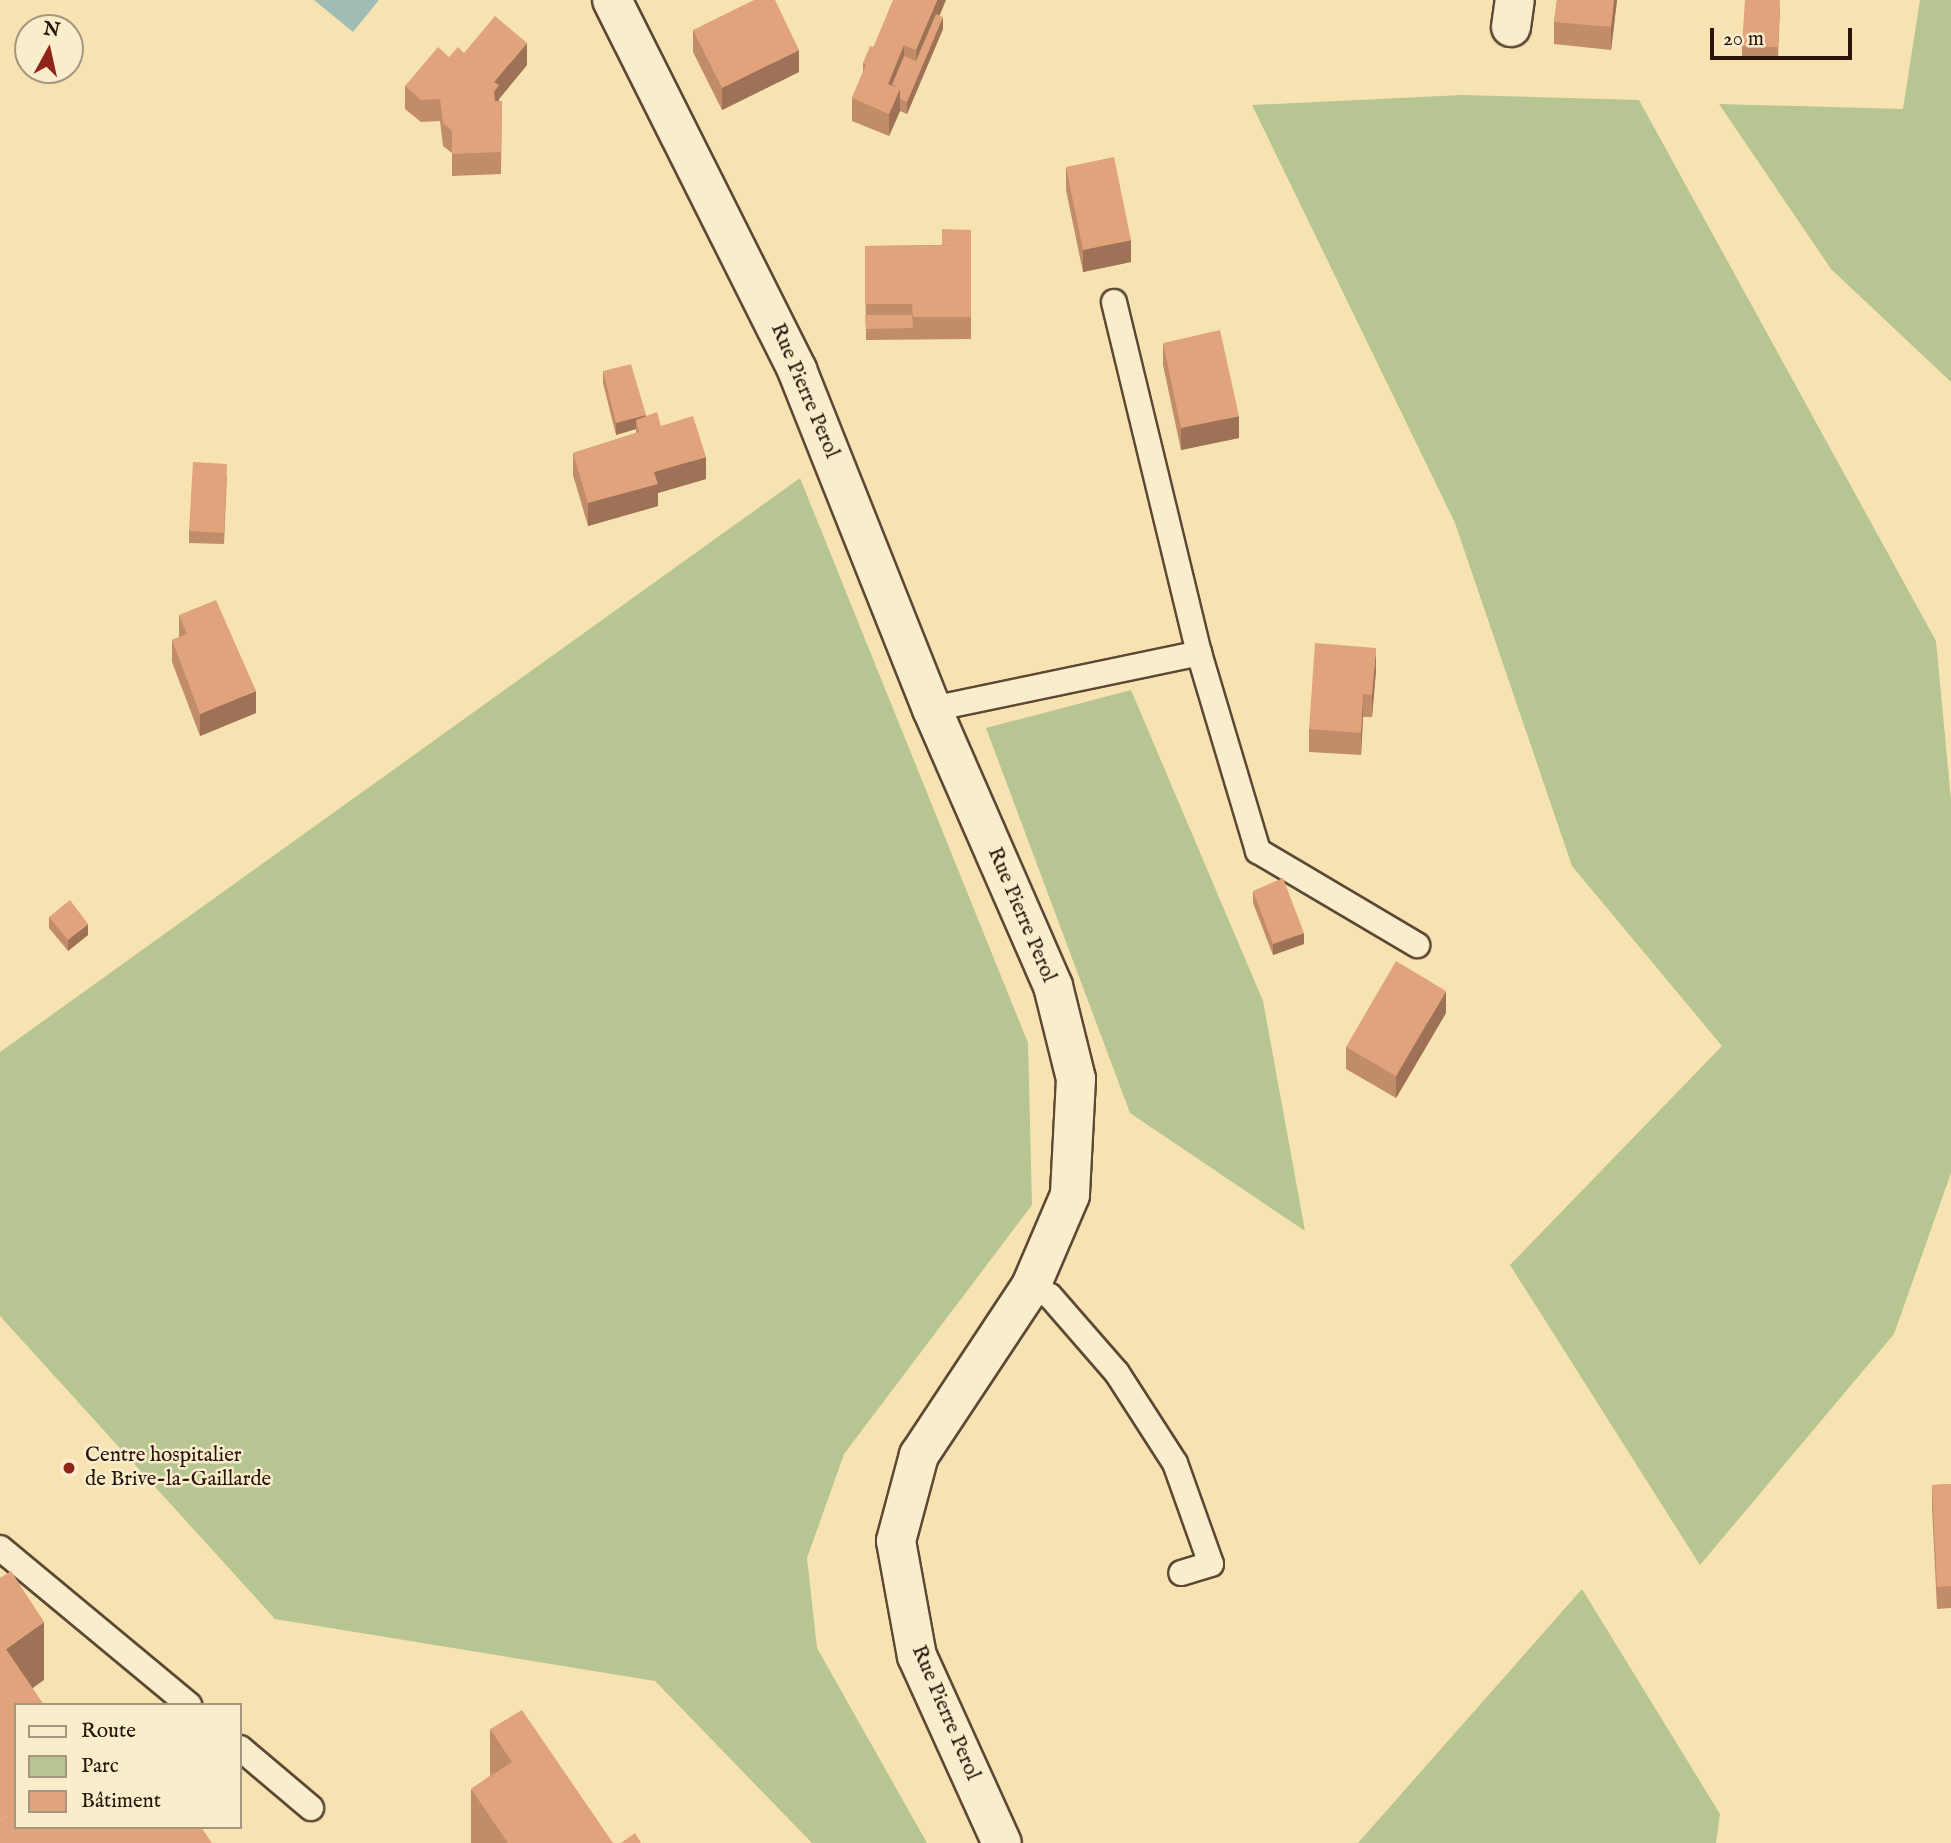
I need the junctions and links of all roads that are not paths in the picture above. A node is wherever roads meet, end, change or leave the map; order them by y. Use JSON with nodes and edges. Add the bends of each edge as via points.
{"nodes":[{"id":1,"x":612,"y":0,"type":"edge"},
{"id":2,"x":1114,"y":302,"type":"dead end"},
{"id":3,"x":1199,"y":653,"type":"junction"},
{"id":4,"x":932,"y":709,"type":"junction"},
{"id":5,"x":1417,"y":945,"type":"dead end"},
{"id":6,"x":1031,"y":1286,"type":"junction"},
{"id":7,"x":0,"y":1548,"type":"edge"},
{"id":8,"x":1181,"y":1573,"type":"dead end"},
{"id":9,"x":187,"y":1703,"type":"edge"},
{"id":10,"x":242,"y":1750,"type":"edge"},
{"id":11,"x":311,"y":1808,"type":"dead end"},
{"id":12,"x":1002,"y":1843,"type":"edge"}],
"edges":[{"from":1,"to":4,"type":"street","name":"Rue Pierre Perol","via":[[797,370]]},
{"from":2,"to":3,"type":"lane"},
{"from":3,"to":4,"type":"lane"},
{"from":3,"to":5,"type":"lane","via":[[1258,851]]},
{"from":4,"to":6,"type":"street","name":"Rue Pierre Perol","via":[[1053,986],[1076,1079],[1070,1195]]},
{"from":6,"to":8,"type":"lane","via":[[1050,1296],[1117,1373],[1175,1463],[1211,1564]]},
{"from":6,"to":12,"type":"street","name":"Rue Pierre Perol","via":[[919,1455],[896,1541],[917,1656]]},
{"from":7,"to":9,"type":"lane"},
{"from":10,"to":11,"type":"lane"}]}
